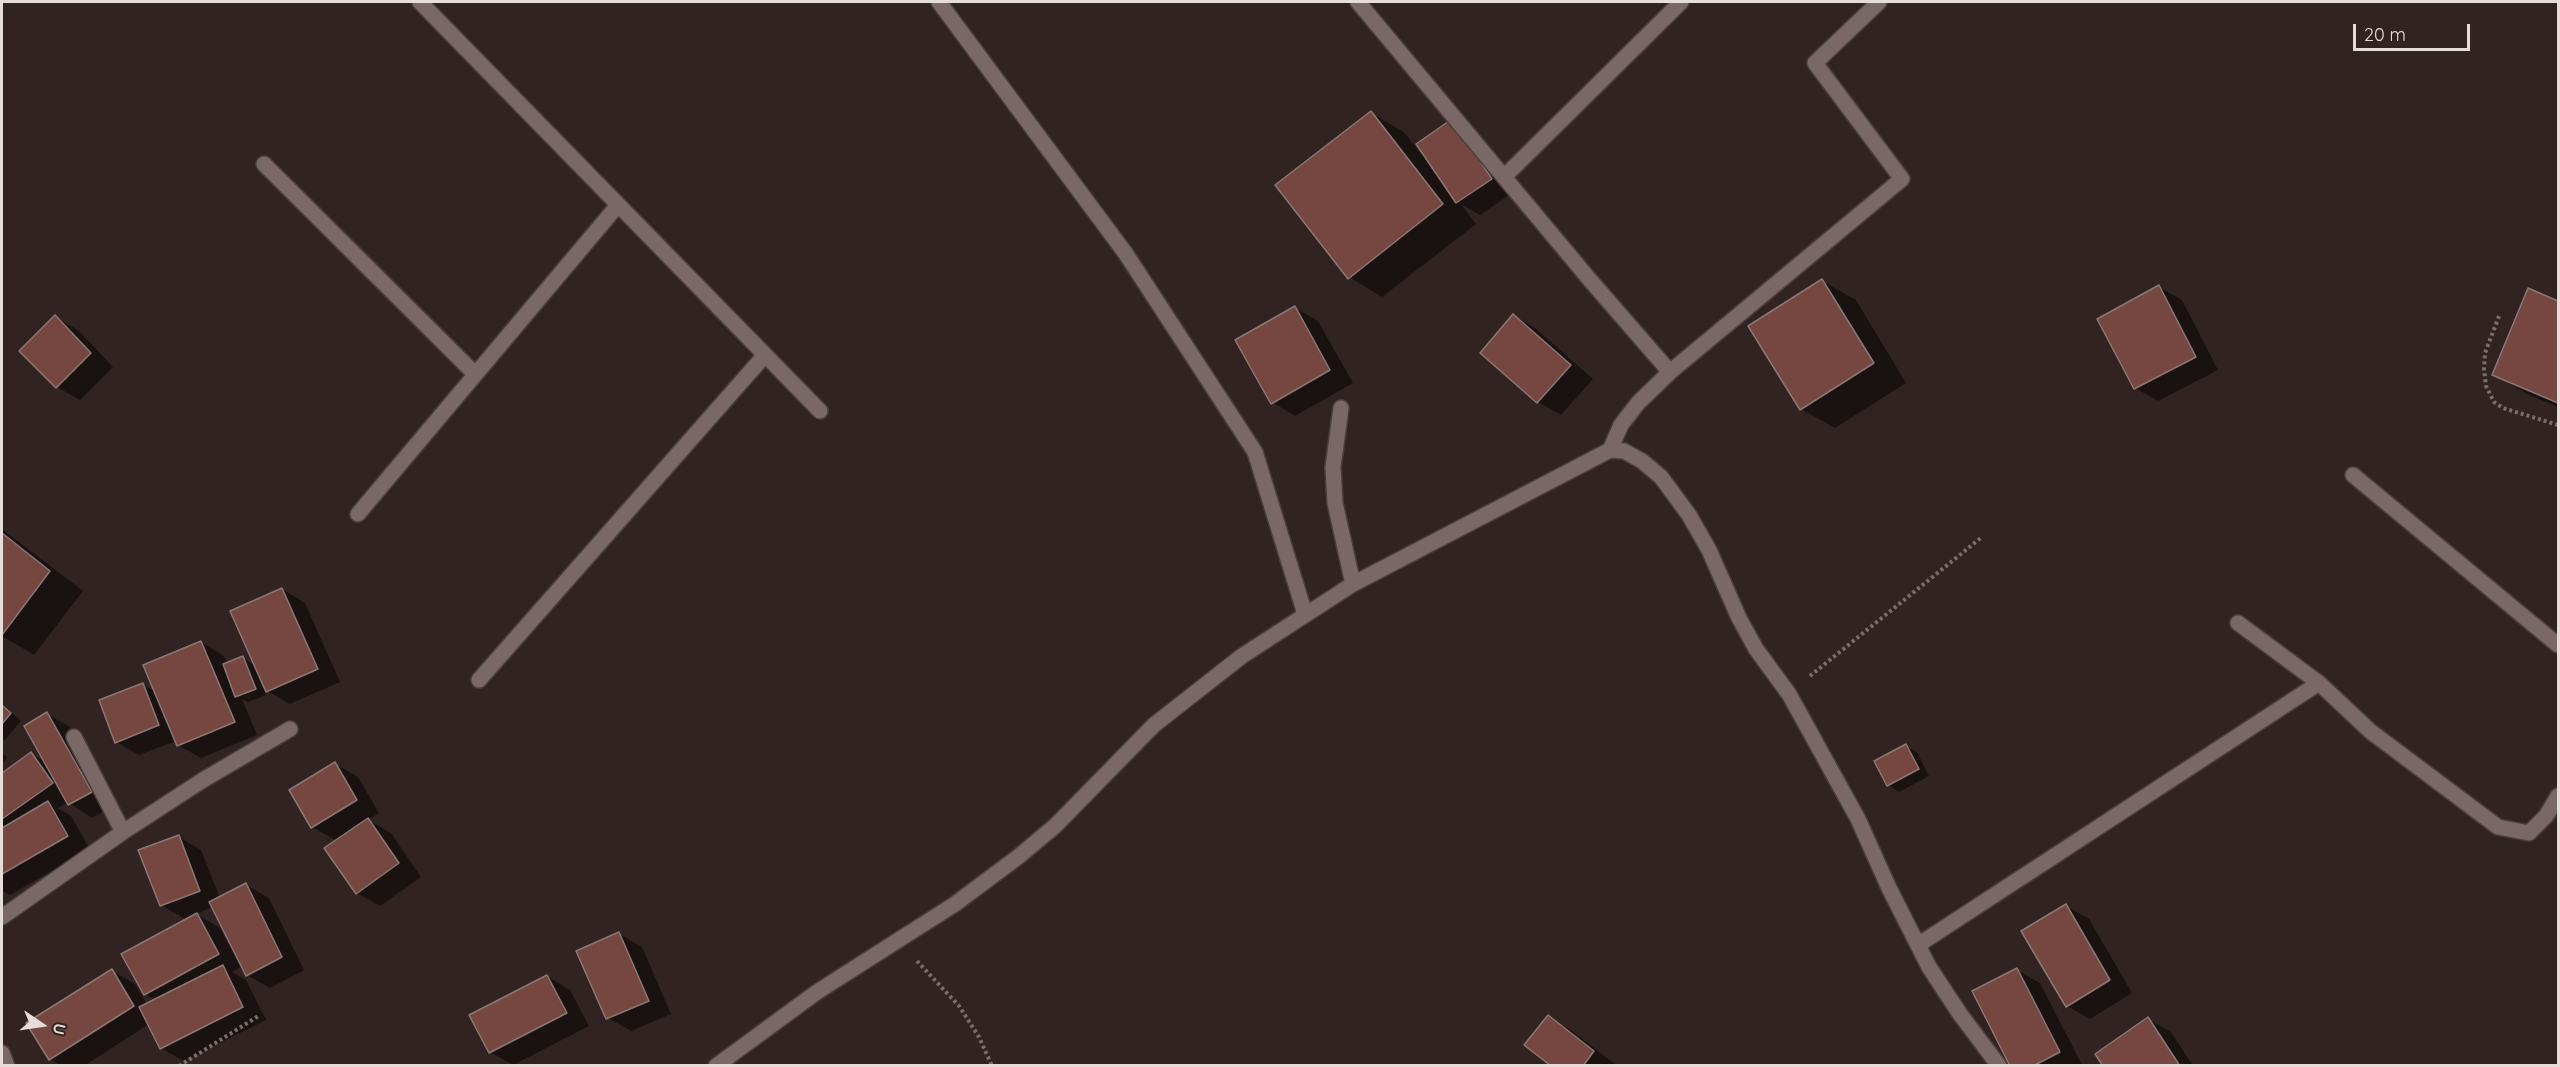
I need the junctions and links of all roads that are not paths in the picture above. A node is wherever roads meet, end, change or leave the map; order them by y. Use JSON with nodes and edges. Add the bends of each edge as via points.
{"nodes":[{"id":1,"x":420,"y":2,"type":"edge"},
{"id":2,"x":939,"y":2,"type":"edge"},
{"id":3,"x":1358,"y":2,"type":"edge"},
{"id":4,"x":1681,"y":2,"type":"edge"},
{"id":5,"x":1879,"y":2,"type":"edge"},
{"id":6,"x":264,"y":164,"type":"dead end"},
{"id":7,"x":1504,"y":177,"type":"junction"},
{"id":8,"x":618,"y":204,"type":"junction"},
{"id":9,"x":765,"y":355,"type":"junction"},
{"id":10,"x":1670,"y":372,"type":"junction"},
{"id":11,"x":475,"y":374,"type":"junction"},
{"id":12,"x":1341,"y":408,"type":"dead end"},
{"id":13,"x":820,"y":411,"type":"dead end"},
{"id":14,"x":1610,"y":450,"type":"junction"},
{"id":15,"x":2353,"y":475,"type":"dead end"},
{"id":16,"x":358,"y":514,"type":"dead end"},
{"id":17,"x":1353,"y":584,"type":"junction"},
{"id":18,"x":1305,"y":614,"type":"junction"},
{"id":19,"x":2238,"y":623,"type":"dead end"},
{"id":20,"x":2559,"y":645,"type":"edge"},
{"id":21,"x":479,"y":680,"type":"dead end"},
{"id":22,"x":2319,"y":683,"type":"junction"},
{"id":23,"x":290,"y":729,"type":"dead end"},
{"id":24,"x":74,"y":737,"type":"dead end"},
{"id":25,"x":2559,"y":796,"type":"edge"},
{"id":26,"x":123,"y":831,"type":"junction"},
{"id":27,"x":2,"y":917,"type":"edge"},
{"id":28,"x":1918,"y":945,"type":"junction"},
{"id":29,"x":2,"y":1053,"type":"edge"},
{"id":30,"x":7,"y":1065,"type":"edge"},
{"id":31,"x":716,"y":1065,"type":"edge"},
{"id":32,"x":1999,"y":1065,"type":"edge"}],
"edges":[{"from":1,"to":8,"type":"street"},
{"from":2,"to":18,"type":"street","via":[[1126,254],[1255,452]]},
{"from":3,"to":7,"type":"street"},
{"from":4,"to":7,"type":"street"},
{"from":5,"to":10,"type":"street","via":[[1815,63],[1902,179]]},
{"from":6,"to":11,"type":"street"},
{"from":7,"to":10,"type":"street"},
{"from":8,"to":9,"type":"street"},
{"from":8,"to":11,"type":"street"},
{"from":9,"to":13,"type":"street"},
{"from":9,"to":21,"type":"street"},
{"from":10,"to":14,"type":"street","via":[[1638,403]]},
{"from":11,"to":16,"type":"street"},
{"from":12,"to":17,"type":"street","via":[[1333,467],[1335,502]]},
{"from":14,"to":17,"type":"street"},
{"from":14,"to":28,"type":"street","via":[[1624,451],[1661,477],[1709,550],[1739,618],[1789,694],[1857,819]]},
{"from":15,"to":20,"type":"street"},
{"from":17,"to":18,"type":"street"},
{"from":18,"to":31,"type":"street","via":[[1242,656],[1154,725],[1055,826],[1018,857]]},
{"from":19,"to":22,"type":"street"},
{"from":22,"to":25,"type":"street","via":[[2370,731],[2498,827],[2529,833]]},
{"from":22,"to":28,"type":"street"},
{"from":23,"to":26,"type":"street"},
{"from":24,"to":26,"type":"street"},
{"from":26,"to":27,"type":"street"},
{"from":28,"to":32,"type":"street","via":[[1960,1014]]},
{"from":29,"to":30,"type":"street"}]}
